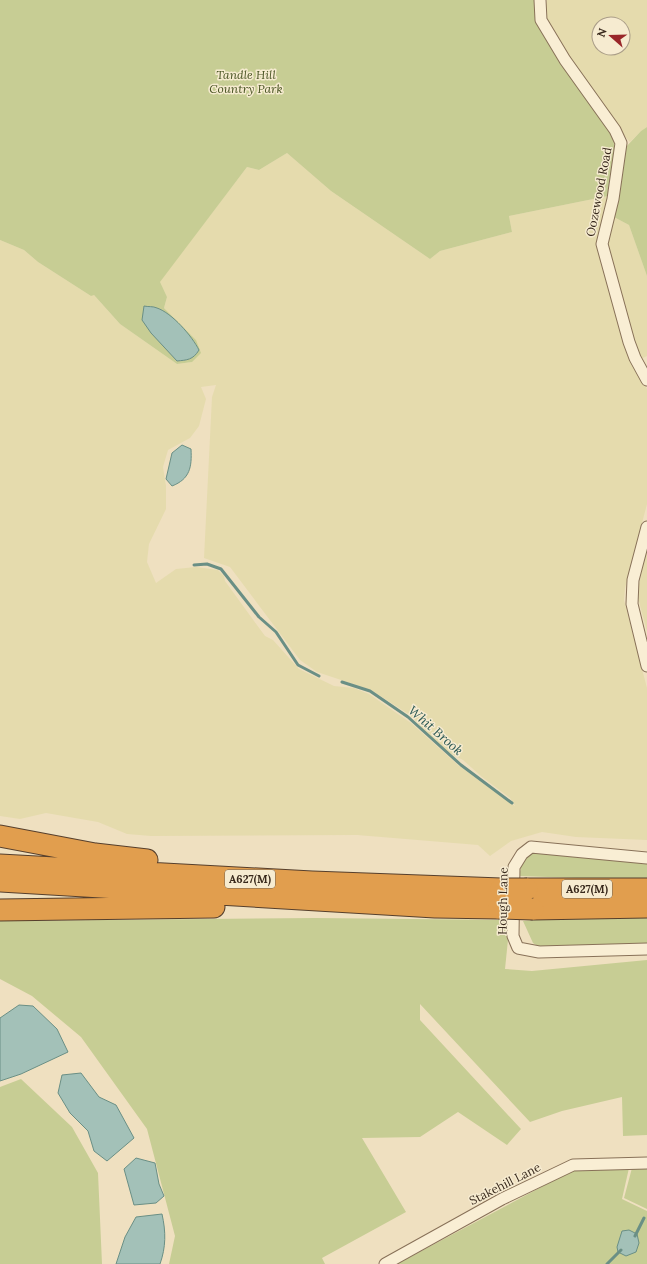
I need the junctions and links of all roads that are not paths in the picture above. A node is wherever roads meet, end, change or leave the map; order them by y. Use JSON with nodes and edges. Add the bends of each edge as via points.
{"nodes":[{"id":1,"x":540,"y":0,"type":"edge"},
{"id":2,"x":647,"y":380,"type":"edge"},
{"id":3,"x":647,"y":527,"type":"edge"},
{"id":4,"x":647,"y":666,"type":"edge"},
{"id":5,"x":0,"y":836,"type":"edge"},
{"id":6,"x":647,"y":858,"type":"edge"},
{"id":7,"x":0,"y":865,"type":"edge"},
{"id":8,"x":0,"y":881,"type":"edge"},
{"id":9,"x":395,"y":886,"type":"junction"},
{"id":10,"x":647,"y":889,"type":"edge"},
{"id":11,"x":500,"y":898,"type":"junction"},
{"id":12,"x":435,"y":907,"type":"junction"},
{"id":13,"x":647,"y":907,"type":"edge"},
{"id":14,"x":0,"y":910,"type":"edge"},
{"id":15,"x":647,"y":950,"type":"edge"},
{"id":16,"x":647,"y":1163,"type":"edge"},
{"id":17,"x":385,"y":1264,"type":"edge"}],
"edges":[{"from":1,"to":2,"type":"street","name":"Oozewood Road","via":[[541,20],[565,60],[615,130],[621,143],[613,198],[602,244],[629,342]]},
{"from":3,"to":4,"type":"street","via":[[633,580],[632,604]]},
{"from":5,"to":9,"type":"highway","number":"A627(M)","via":[[95,854]]},
{"from":6,"to":15,"type":"street","name":"Hough Lane","via":[[530,847],[514,867],[513,936],[518,948],[539,952]]},
{"from":7,"to":9,"type":"highway","number":"A627(M)"},
{"from":8,"to":12,"type":"highway","number":"A627(M)"},
{"from":9,"to":11,"type":"highway","number":"A627(M)"},
{"from":10,"to":11,"type":"highway","number":"A627(M)","bridge":true,"via":[[527,889]]},
{"from":11,"to":12,"type":"highway","number":"A627(M)"},
{"from":11,"to":13,"type":"highway","number":"A627(M)","bridge":true,"via":[[533,909]]},
{"from":12,"to":14,"type":"highway","number":"A627(M)"},
{"from":16,"to":17,"type":"street","name":"Stakehill Lane","via":[[573,1165],[502,1199]]}]}
